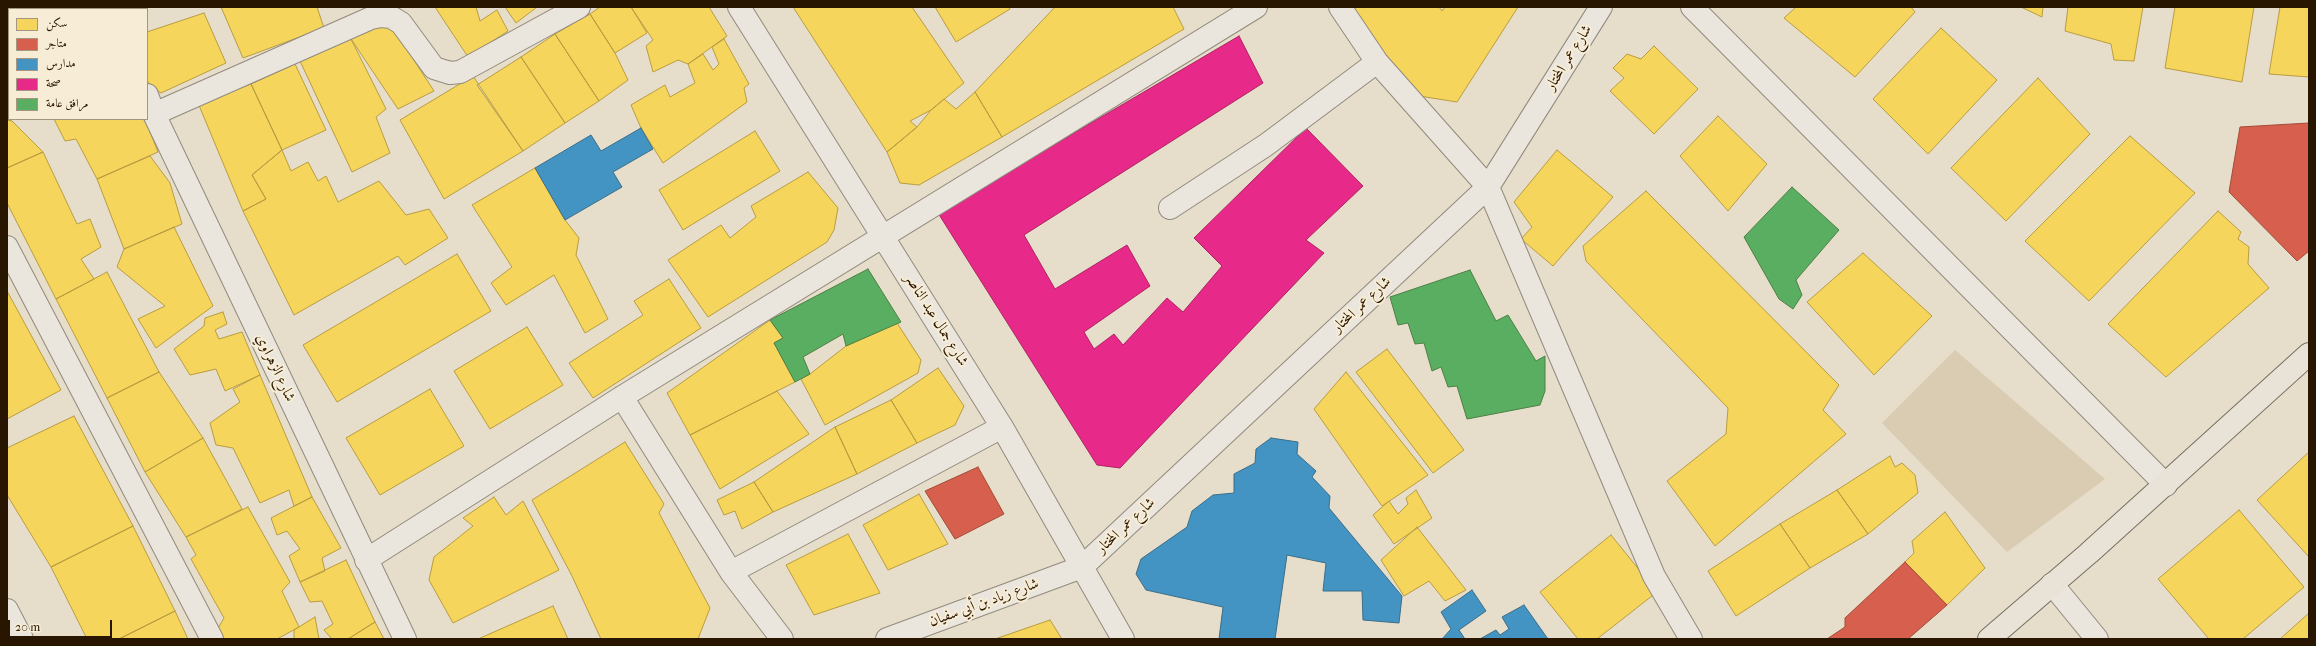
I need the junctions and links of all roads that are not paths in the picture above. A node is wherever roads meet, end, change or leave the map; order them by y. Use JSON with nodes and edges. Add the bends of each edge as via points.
{"nodes":[{"id":1,"x":579,"y":7,"type":"edge"},
{"id":2,"x":739,"y":7,"type":"edge"},
{"id":3,"x":1256,"y":7,"type":"edge"},
{"id":4,"x":1340,"y":7,"type":"edge"},
{"id":5,"x":1601,"y":7,"type":"edge"},
{"id":6,"x":1692,"y":7,"type":"edge"},
{"id":7,"x":1377,"y":62,"type":"junction"},
{"id":8,"x":150,"y":105,"type":"edge"},
{"id":9,"x":1488,"y":187,"type":"junction"},
{"id":10,"x":1170,"y":208,"type":"dead end"},
{"id":11,"x":884,"y":236,"type":"junction"},
{"id":12,"x":7,"y":247,"type":"edge"},
{"id":13,"x":2309,"y":354,"type":"edge"},
{"id":14,"x":622,"y":397,"type":"junction"},
{"id":15,"x":1002,"y":427,"type":"junction"},
{"id":16,"x":2166,"y":484,"type":"junction"},
{"id":17,"x":366,"y":560,"type":"junction"},
{"id":18,"x":1082,"y":567,"type":"junction"},
{"id":19,"x":731,"y":572,"type":"junction"},
{"id":20,"x":2052,"y":584,"type":"junction"},
{"id":21,"x":7,"y":610,"type":"edge"},
{"id":22,"x":22,"y":639,"type":"edge"},
{"id":23,"x":212,"y":639,"type":"edge"},
{"id":24,"x":405,"y":639,"type":"edge"},
{"id":25,"x":782,"y":639,"type":"edge"},
{"id":26,"x":887,"y":639,"type":"edge"},
{"id":27,"x":1123,"y":639,"type":"edge"},
{"id":28,"x":1691,"y":639,"type":"edge"},
{"id":29,"x":1988,"y":639,"type":"edge"},
{"id":30,"x":2097,"y":639,"type":"edge"}],
"edges":[{"from":1,"to":8,"type":"street","via":[[460,72],[450,74],[434,68],[401,23],[391,17],[376,17]]},
{"from":2,"to":11,"type":"street","name":"شارع جمال عبد الناصر"},
{"from":3,"to":11,"type":"street"},
{"from":4,"to":7,"type":"street"},
{"from":5,"to":9,"type":"street","name":"شارع عمر المختار"},
{"from":6,"to":16,"type":"street"},
{"from":7,"to":9,"type":"street"},
{"from":7,"to":10,"type":"street","via":[[1266,145]]},
{"from":8,"to":17,"type":"street","name":"شارع الزهراوي"},
{"from":9,"to":18,"type":"street","name":"شارع عمر المختار"},
{"from":9,"to":28,"type":"street","via":[[1654,576]]},
{"from":11,"to":14,"type":"street"},
{"from":11,"to":15,"type":"street","name":"شارع جمال عبد الناصر"},
{"from":12,"to":23,"type":"street"},
{"from":13,"to":16,"type":"main road"},
{"from":14,"to":17,"type":"street"},
{"from":14,"to":19,"type":"street"},
{"from":15,"to":18,"type":"street","name":"شارع جمال عبد الناصر"},
{"from":15,"to":19,"type":"street"},
{"from":16,"to":20,"type":"main road"},
{"from":17,"to":24,"type":"street","name":"شارع الزهراوي"},
{"from":18,"to":26,"type":"street","name":"شارع زياد بن أبي سفيان"},
{"from":18,"to":27,"type":"street","name":"شارع جمال عبد الناصر"},
{"from":19,"to":25,"type":"street"},
{"from":20,"to":29,"type":"main road"},
{"from":20,"to":30,"type":"street"},
{"from":21,"to":22,"type":"street"}]}
